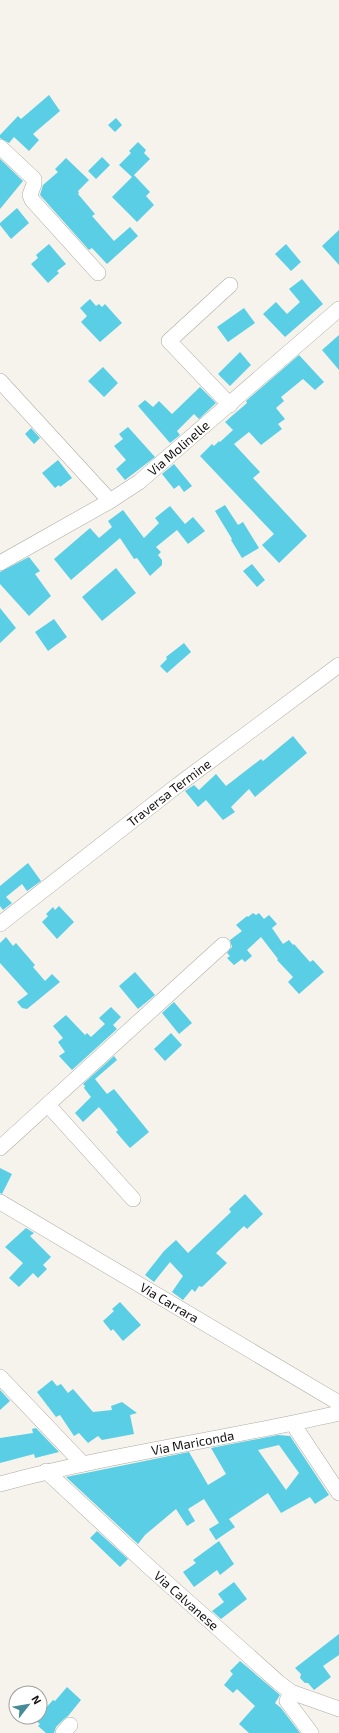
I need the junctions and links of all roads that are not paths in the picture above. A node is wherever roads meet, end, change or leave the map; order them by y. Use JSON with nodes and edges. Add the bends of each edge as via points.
{"nodes":[{"id":1,"x":0,"y":147,"type":"edge"},
{"id":2,"x":98,"y":273,"type":"dead end"},
{"id":3,"x":230,"y":285,"type":"dead end"},
{"id":4,"x":339,"y":309,"type":"edge"},
{"id":5,"x":0,"y":381,"type":"edge"},
{"id":6,"x":230,"y":405,"type":"junction"},
{"id":7,"x":110,"y":502,"type":"junction"},
{"id":8,"x":0,"y":563,"type":"edge"},
{"id":9,"x":339,"y":665,"type":"edge"},
{"id":10,"x":0,"y":924,"type":"edge"},
{"id":11,"x":223,"y":945,"type":"dead end"},
{"id":12,"x":48,"y":1105,"type":"junction"},
{"id":13,"x":0,"y":1148,"type":"edge"},
{"id":14,"x":133,"y":1199,"type":"dead end"},
{"id":15,"x":0,"y":1202,"type":"edge"},
{"id":16,"x":0,"y":1377,"type":"edge"},
{"id":17,"x":339,"y":1403,"type":"edge"},
{"id":18,"x":339,"y":1413,"type":"edge"},
{"id":19,"x":293,"y":1424,"type":"junction"},
{"id":20,"x":83,"y":1464,"type":"junction"},
{"id":21,"x":46,"y":1472,"type":"junction"},
{"id":22,"x":0,"y":1484,"type":"edge"},
{"id":23,"x":339,"y":1494,"type":"edge"},
{"id":24,"x":291,"y":1692,"type":"junction"},
{"id":25,"x":339,"y":1708,"type":"edge"},
{"id":26,"x":311,"y":1733,"type":"edge"}],
"edges":[{"from":1,"to":2,"type":"street","via":[[34,179],[30,195],[32,200]]},
{"from":3,"to":6,"type":"street","via":[[169,341]]},
{"from":4,"to":6,"type":"street","name":"Via Molinelle"},
{"from":5,"to":7,"type":"street"},
{"from":6,"to":7,"type":"street","name":"Via Molinelle","via":[[139,482]]},
{"from":7,"to":8,"type":"street","name":"Via Molinelle"},
{"from":9,"to":10,"type":"street","name":"Traversa Termine","via":[[178,785]]},
{"from":11,"to":12,"type":"street"},
{"from":12,"to":13,"type":"street"},
{"from":12,"to":14,"type":"street"},
{"from":15,"to":17,"type":"street","name":"Via Carrara"},
{"from":16,"to":20,"type":"street"},
{"from":18,"to":19,"type":"street","name":"Via Mariconda"},
{"from":19,"to":20,"type":"street","name":"Via Mariconda"},
{"from":19,"to":23,"type":"street"},
{"from":20,"to":21,"type":"street","name":"Via Mariconda"},
{"from":21,"to":22,"type":"street","name":"Via Mariconda"},
{"from":21,"to":24,"type":"street","name":"Via Calvanese"},
{"from":24,"to":25,"type":"street","name":"Via Calvanese"},
{"from":24,"to":26,"type":"street","via":[[287,1701]]}]}
